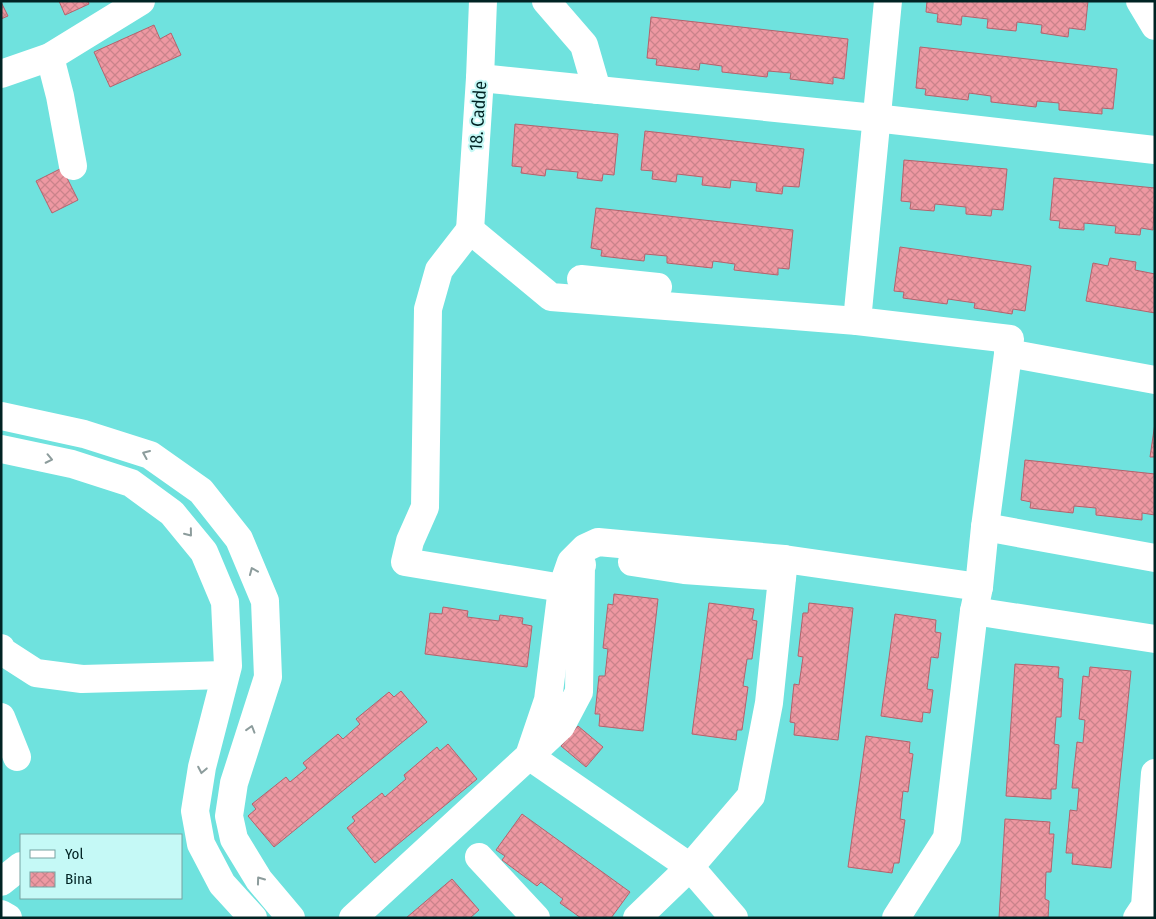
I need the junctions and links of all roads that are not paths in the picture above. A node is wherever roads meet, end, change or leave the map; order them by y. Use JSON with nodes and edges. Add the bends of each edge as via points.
{"nodes":[{"id":1,"x":141,"y":1,"type":"edge"},
{"id":2,"x":483,"y":1,"type":"edge"},
{"id":3,"x":546,"y":1,"type":"edge"},
{"id":4,"x":888,"y":1,"type":"edge"},
{"id":5,"x":1140,"y":1,"type":"edge"},
{"id":6,"x":111,"y":9,"type":"edge"},
{"id":7,"x":1155,"y":26,"type":"edge"},
{"id":8,"x":50,"y":57,"type":"junction"},
{"id":9,"x":1,"y":74,"type":"edge"},
{"id":10,"x":480,"y":78,"type":"junction"},
{"id":11,"x":597,"y":90,"type":"junction"},
{"id":12,"x":875,"y":118,"type":"junction"},
{"id":13,"x":1155,"y":150,"type":"edge"},
{"id":14,"x":74,"y":166,"type":"dead end"},
{"id":15,"x":470,"y":230,"type":"junction"},
{"id":16,"x":581,"y":280,"type":"dead end"},
{"id":17,"x":858,"y":315,"type":"junction"},
{"id":18,"x":1008,"y":353,"type":"junction"},
{"id":19,"x":1155,"y":380,"type":"edge"},
{"id":20,"x":1,"y":416,"type":"edge"},
{"id":21,"x":1,"y":449,"type":"edge"},
{"id":22,"x":985,"y":527,"type":"junction"},
{"id":23,"x":1155,"y":558,"type":"edge"},
{"id":24,"x":783,"y":568,"type":"junction"},
{"id":25,"x":562,"y":588,"type":"junction"},
{"id":26,"x":977,"y":599,"type":"junction"},
{"id":27,"x":1155,"y":639,"type":"edge"},
{"id":28,"x":2,"y":650,"type":"edge"},
{"id":29,"x":225,"y":675,"type":"junction"},
{"id":30,"x":1,"y":717,"type":"edge"},
{"id":31,"x":529,"y":756,"type":"junction"},
{"id":32,"x":17,"y":757,"type":"dead end"},
{"id":33,"x":1155,"y":773,"type":"edge"},
{"id":34,"x":479,"y":857,"type":"dead end"},
{"id":35,"x":20,"y":867,"type":"edge"},
{"id":36,"x":690,"y":867,"type":"junction"},
{"id":37,"x":1,"y":882,"type":"edge"},
{"id":38,"x":1,"y":914,"type":"edge"},
{"id":39,"x":904,"y":915,"type":"edge"},
{"id":40,"x":8,"y":918,"type":"edge"},
{"id":41,"x":252,"y":918,"type":"edge"},
{"id":42,"x":291,"y":918,"type":"edge"},
{"id":43,"x":353,"y":918,"type":"edge"},
{"id":44,"x":536,"y":918,"type":"edge"},
{"id":45,"x":637,"y":918,"type":"edge"},
{"id":46,"x":734,"y":918,"type":"edge"},
{"id":47,"x":1136,"y":918,"type":"edge"}],
"edges":[{"from":1,"to":6,"type":"street"},
{"from":2,"to":10,"type":"street","name":"18. Cadde"},
{"from":3,"to":11,"type":"street","via":[[584,44]]},
{"from":4,"to":12,"type":"street"},
{"from":5,"to":7,"type":"street"},
{"from":6,"to":8,"type":"street"},
{"from":8,"to":9,"type":"street"},
{"from":8,"to":14,"type":"street"},
{"from":10,"to":11,"type":"street"},
{"from":10,"to":15,"type":"street","name":"18. Cadde"},
{"from":11,"to":12,"type":"street"},
{"from":12,"to":13,"type":"street"},
{"from":12,"to":17,"type":"street"},
{"from":15,"to":17,"type":"street","via":[[550,297]]},
{"from":15,"to":25,"type":"street","via":[[439,270],[428,309],[425,507],[405,562]]},
{"from":16,"to":17,"type":"street"},
{"from":17,"to":18,"type":"street","via":[[1010,339]]},
{"from":18,"to":19,"type":"street"},
{"from":18,"to":22,"type":"street"},
{"from":42,"to":20,"type":"street","one_way":true,"via":[[258,880],[234,839],[229,816],[234,782],[268,677],[265,601],[239,539],[201,491],[150,455],[84,434]]},
{"from":21,"to":29,"type":"street","one_way":true,"via":[[72,464],[131,483],[172,512],[204,552],[225,602],[228,666]]},
{"from":22,"to":23,"type":"street"},
{"from":22,"to":26,"type":"street"},
{"from":24,"to":25,"type":"street","via":[[598,542],[585,548],[571,562]]},
{"from":24,"to":26,"type":"street"},
{"from":24,"to":31,"type":"street","via":[[684,570],[594,556],[581,566],[579,692],[561,726]]},
{"from":24,"to":36,"type":"street","via":[[769,703],[750,796]]},
{"from":25,"to":31,"type":"street","via":[[548,700]]},
{"from":26,"to":27,"type":"street"},
{"from":26,"to":39,"type":"street","via":[[947,838]]},
{"from":28,"to":29,"type":"street","via":[[36,673],[82,679]]},
{"from":29,"to":41,"type":"street","one_way":true,"via":[[202,767],[195,811],[201,844],[222,884]]},
{"from":30,"to":32,"type":"street"},
{"from":31,"to":36,"type":"street"},
{"from":31,"to":43,"type":"street"},
{"from":33,"to":47,"type":"street","via":[[1145,906]]},
{"from":34,"to":44,"type":"street"},
{"from":35,"to":37,"type":"street"},
{"from":36,"to":45,"type":"street"},
{"from":36,"to":46,"type":"street"},
{"from":38,"to":40,"type":"street"}]}
